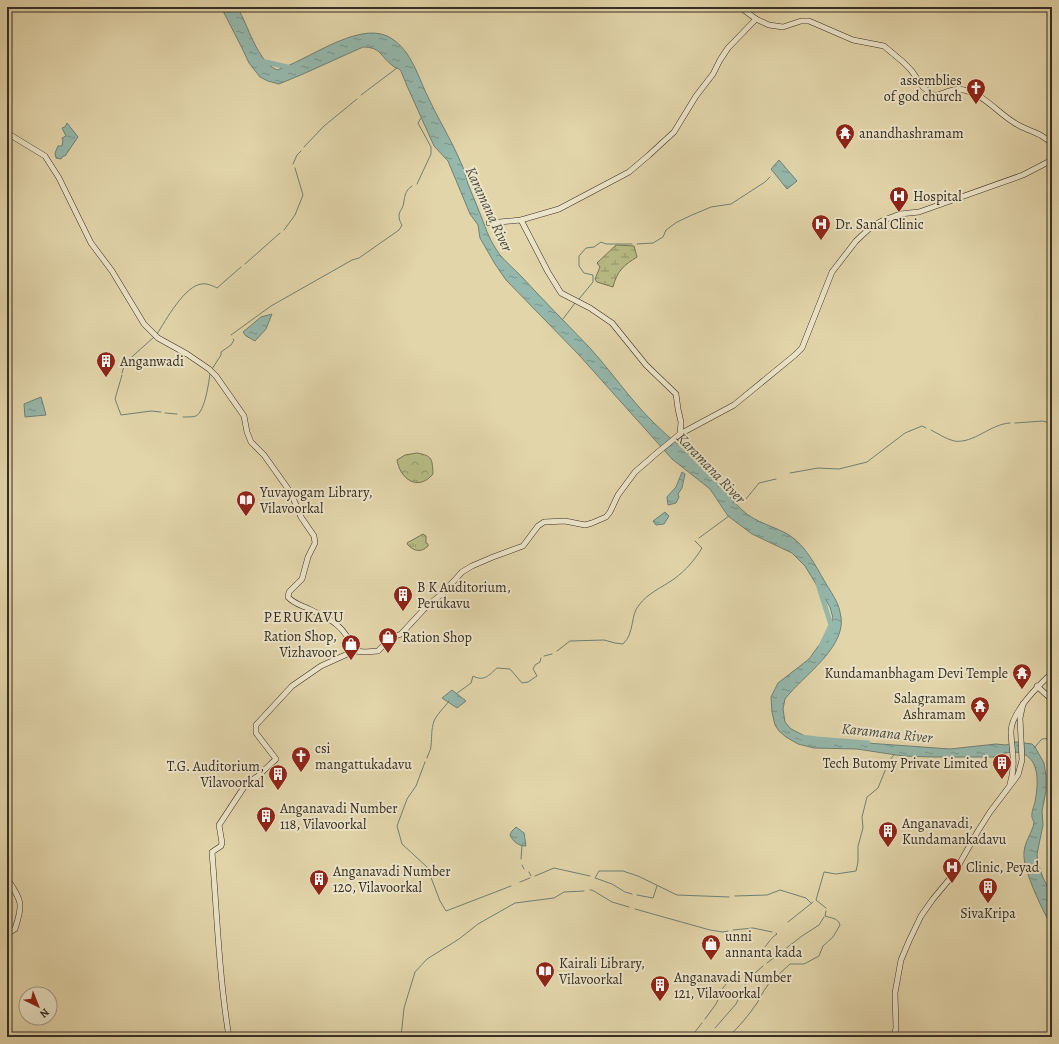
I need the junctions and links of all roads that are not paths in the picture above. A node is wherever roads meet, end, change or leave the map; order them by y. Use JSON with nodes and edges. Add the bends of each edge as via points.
{"nodes":[{"id":1,"x":740,"y":7,"type":"edge"},
{"id":2,"x":756,"y":19,"type":"junction"},
{"id":3,"x":7,"y":133,"type":"edge"},
{"id":4,"x":1052,"y":144,"type":"edge"},
{"id":5,"x":1052,"y":160,"type":"edge"},
{"id":6,"x":521,"y":220,"type":"junction"},
{"id":7,"x":489,"y":223,"type":"dead end"},
{"id":8,"x":680,"y":434,"type":"junction"},
{"id":9,"x":354,"y":651,"type":"junction"},
{"id":10,"x":1052,"y":673,"type":"edge"},
{"id":11,"x":1037,"y":686,"type":"junction"},
{"id":12,"x":1052,"y":700,"type":"edge"},
{"id":13,"x":1023,"y":704,"type":"junction"},
{"id":14,"x":1010,"y":785,"type":"junction"},
{"id":15,"x":7,"y":878,"type":"edge"},
{"id":16,"x":7,"y":934,"type":"edge"},
{"id":17,"x":229,"y":1037,"type":"edge"},
{"id":18,"x":894,"y":1037,"type":"edge"}],
"edges":[{"from":1,"to":2,"type":"main road"},
{"from":2,"to":4,"type":"main road","via":[[783,27],[809,21],[853,40],[884,46],[903,62],[923,87],[934,96],[956,89],[968,91],[1019,126],[1045,136]]},
{"from":2,"to":6,"type":"main road","via":[[728,48],[674,132],[649,155],[620,178],[559,209]]},
{"from":3,"to":9,"type":"main road","via":[[42,154],[55,172],[91,243],[112,271],[144,324],[158,338],[212,371],[224,385],[244,416],[251,442],[288,488],[301,517],[314,536],[315,543],[308,557],[304,575],[289,592],[288,597],[334,621],[349,638]]},
{"from":5,"to":8,"type":"main road","via":[[1023,175],[919,212],[900,214],[872,226],[856,241],[832,272],[802,348],[734,405]]},
{"from":6,"to":7,"type":"main road"},
{"from":6,"to":8,"type":"main road","via":[[561,293],[612,323],[646,365],[676,394],[681,422]]},
{"from":8,"to":9,"type":"main road","via":[[635,472],[606,517],[585,524],[565,521],[544,522],[523,546],[462,572],[401,634],[391,638],[378,651]]},
{"from":9,"to":17,"type":"main road","via":[[321,666],[292,686],[256,725],[256,733],[276,759],[246,784],[219,825],[222,843],[212,852]]},
{"from":10,"to":11,"type":"main road"},
{"from":11,"to":12,"type":"main road"},
{"from":11,"to":13,"type":"main road"},
{"from":13,"to":14,"type":"main road","via":[[1011,728],[1014,771]]},
{"from":13,"to":14,"type":"main road","via":[[1020,718],[1022,760],[1015,780]]},
{"from":14,"to":18,"type":"main road","via":[[978,831],[953,875],[921,916],[909,941],[895,993]]},
{"from":15,"to":16,"type":"main road","via":[[20,900],[21,910],[15,929]]}]}
